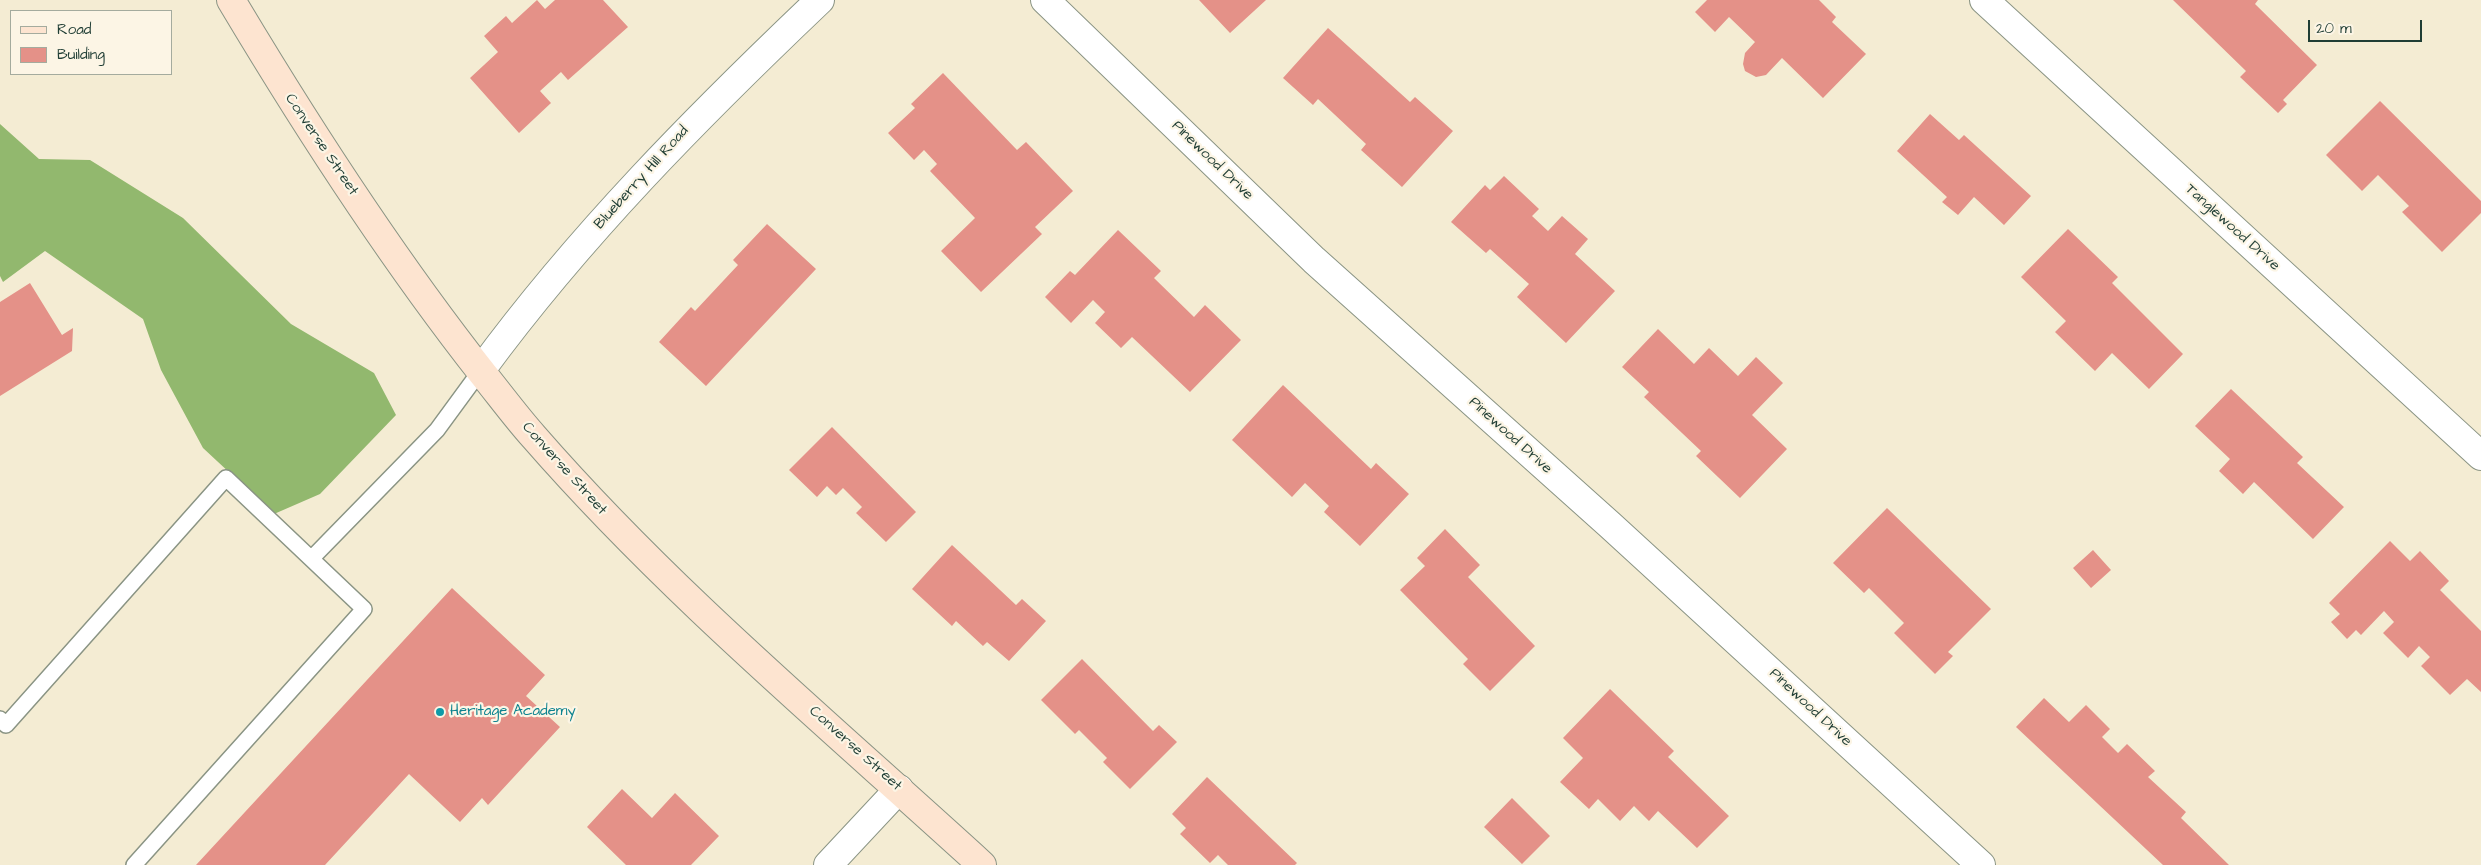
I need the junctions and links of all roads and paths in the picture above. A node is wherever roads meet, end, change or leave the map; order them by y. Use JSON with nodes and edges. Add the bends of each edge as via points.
{"nodes":[{"id":1,"x":231,"y":0,"type":"edge"},
{"id":2,"x":820,"y":0,"type":"edge"},
{"id":3,"x":1045,"y":0,"type":"edge"},
{"id":4,"x":1984,"y":0,"type":"edge"},
{"id":5,"x":481,"y":370,"type":"junction"},
{"id":6,"x":2481,"y":456,"type":"edge"},
{"id":7,"x":312,"y":558,"type":"junction"},
{"id":8,"x":3,"y":722,"type":"edge"},
{"id":9,"x":899,"y":789,"type":"junction"},
{"id":10,"x":134,"y":865,"type":"edge"},
{"id":11,"x":828,"y":865,"type":"edge"},
{"id":12,"x":982,"y":865,"type":"edge"},
{"id":13,"x":1981,"y":865,"type":"edge"}],
"edges":[{"from":1,"to":5,"type":"main road","name":"Converse Street","via":[[287,93],[392,252]]},
{"from":2,"to":5,"type":"street","name":"Blueberry Hill Road","via":[[672,144],[519,318]]},
{"from":3,"to":13,"type":"street","name":"Pinewood Drive","via":[[1314,260],[1610,525]]},
{"from":4,"to":6,"type":"street","name":"Tanglewood Drive"},
{"from":5,"to":7,"type":"lane","via":[[438,430]]},
{"from":5,"to":9,"type":"main road","name":"Converse Street","via":[[530,434],[629,539]]},
{"from":7,"to":8,"type":"lane","via":[[226,478]]},
{"from":7,"to":10,"type":"lane","via":[[364,609]]},
{"from":9,"to":11,"type":"street"},
{"from":9,"to":12,"type":"main road","name":"Converse Street"}]}
